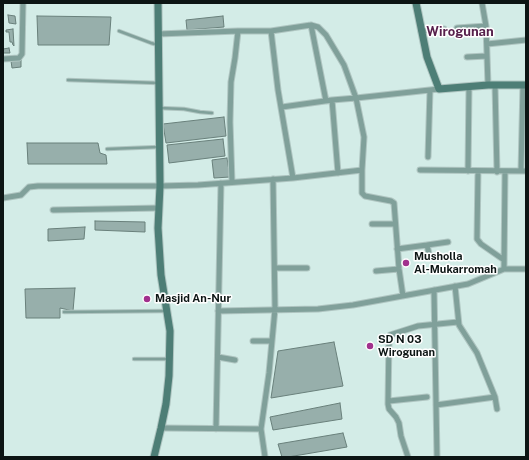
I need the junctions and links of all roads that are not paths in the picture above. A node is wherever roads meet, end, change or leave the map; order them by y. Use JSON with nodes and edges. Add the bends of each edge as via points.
{"nodes":[{"id":1,"x":24,"y":3,"type":"edge"},
{"id":2,"x":157,"y":3,"type":"edge"},
{"id":3,"x":416,"y":3,"type":"edge"},
{"id":4,"x":482,"y":3,"type":"edge"},
{"id":5,"x":311,"y":25,"type":"junction"},
{"id":6,"x":486,"y":26,"type":"junction"},
{"id":7,"x":457,"y":28,"type":"dead end"},
{"id":8,"x":444,"y":29,"type":"dead end"},
{"id":9,"x":119,"y":31,"type":"dead end"},
{"id":10,"x":238,"y":31,"type":"junction"},
{"id":11,"x":271,"y":31,"type":"junction"},
{"id":12,"x":421,"y":31,"type":"junction"},
{"id":13,"x":158,"y":34,"type":"junction"},
{"id":14,"x":526,"y":40,"type":"edge"},
{"id":15,"x":486,"y":44,"type":"junction"},
{"id":16,"x":158,"y":45,"type":"junction"},
{"id":17,"x":487,"y":56,"type":"junction"},
{"id":18,"x":467,"y":57,"type":"dead end"},
{"id":19,"x":3,"y":59,"type":"edge"},
{"id":20,"x":68,"y":80,"type":"dead end"},
{"id":21,"x":158,"y":83,"type":"junction"},
{"id":22,"x":492,"y":85,"type":"junction"},
{"id":23,"x":524,"y":85,"type":"edge"},
{"id":24,"x":469,"y":87,"type":"junction"},
{"id":25,"x":439,"y":89,"type":"junction"},
{"id":26,"x":430,"y":90,"type":"junction"},
{"id":27,"x":358,"y":98,"type":"junction"},
{"id":28,"x":332,"y":100,"type":"junction"},
{"id":29,"x":326,"y":101,"type":"junction"},
{"id":30,"x":282,"y":107,"type":"junction"},
{"id":31,"x":159,"y":108,"type":"junction"},
{"id":32,"x":212,"y":113,"type":"dead end"},
{"id":33,"x":160,"y":147,"type":"junction"},
{"id":34,"x":107,"y":149,"type":"dead end"},
{"id":35,"x":428,"y":157,"type":"dead end"},
{"id":36,"x":362,"y":170,"type":"junction"},
{"id":37,"x":420,"y":170,"type":"dead end"},
{"id":38,"x":468,"y":171,"type":"junction"},
{"id":39,"x":478,"y":171,"type":"junction"},
{"id":40,"x":505,"y":171,"type":"junction"},
{"id":41,"x":524,"y":171,"type":"edge"},
{"id":42,"x":497,"y":172,"type":"junction"},
{"id":43,"x":338,"y":174,"type":"junction"},
{"id":44,"x":293,"y":178,"type":"junction"},
{"id":45,"x":273,"y":179,"type":"junction"},
{"id":46,"x":232,"y":182,"type":"junction"},
{"id":47,"x":221,"y":183,"type":"junction"},
{"id":48,"x":160,"y":186,"type":"junction"},
{"id":49,"x":3,"y":198,"type":"edge"},
{"id":50,"x":159,"y":208,"type":"junction"},
{"id":51,"x":53,"y":210,"type":"dead end"},
{"id":52,"x":372,"y":224,"type":"dead end"},
{"id":53,"x":395,"y":224,"type":"junction"},
{"id":54,"x":448,"y":242,"type":"dead end"},
{"id":55,"x":427,"y":245,"type":"junction"},
{"id":56,"x":397,"y":249,"type":"junction"},
{"id":57,"x":429,"y":254,"type":"dead end"},
{"id":58,"x":504,"y":260,"type":"junction"},
{"id":59,"x":275,"y":268,"type":"junction"},
{"id":60,"x":307,"y":268,"type":"dead end"},
{"id":61,"x":398,"y":269,"type":"junction"},
{"id":62,"x":504,"y":269,"type":"junction"},
{"id":63,"x":526,"y":269,"type":"edge"},
{"id":64,"x":376,"y":271,"type":"dead end"},
{"id":65,"x":455,"y":286,"type":"junction"},
{"id":66,"x":434,"y":290,"type":"junction"},
{"id":67,"x":403,"y":296,"type":"junction"},
{"id":68,"x":275,"y":309,"type":"junction"},
{"id":69,"x":167,"y":311,"type":"junction"},
{"id":70,"x":218,"y":311,"type":"junction"},
{"id":71,"x":64,"y":312,"type":"dead end"},
{"id":72,"x":458,"y":322,"type":"junction"},
{"id":73,"x":434,"y":324,"type":"junction"},
{"id":74,"x":252,"y":341,"type":"dead end"},
{"id":75,"x":272,"y":341,"type":"junction"},
{"id":76,"x":218,"y":357,"type":"junction"},
{"id":77,"x":134,"y":359,"type":"dead end"},
{"id":78,"x":169,"y":359,"type":"junction"},
{"id":79,"x":236,"y":360,"type":"dead end"},
{"id":80,"x":427,"y":397,"type":"dead end"},
{"id":81,"x":495,"y":397,"type":"junction"},
{"id":82,"x":388,"y":401,"type":"junction"},
{"id":83,"x":436,"y":405,"type":"junction"},
{"id":84,"x":497,"y":409,"type":"dead end"},
{"id":85,"x":161,"y":428,"type":"junction"},
{"id":86,"x":216,"y":429,"type":"junction"},
{"id":87,"x":260,"y":429,"type":"junction"},
{"id":88,"x":154,"y":457,"type":"edge"},
{"id":89,"x":265,"y":457,"type":"edge"},
{"id":90,"x":408,"y":457,"type":"edge"},
{"id":91,"x":437,"y":457,"type":"edge"}],
"edges":[{"from":1,"to":19,"type":"street","via":[[22,54],[19,58]]},
{"from":2,"to":13,"type":"street"},
{"from":3,"to":12,"type":"street"},
{"from":4,"to":6,"type":"street"},
{"from":5,"to":11,"type":"street"},
{"from":5,"to":27,"type":"street","via":[[318,27],[334,48]]},
{"from":5,"to":29,"type":"street"},
{"from":6,"to":7,"type":"street"},
{"from":6,"to":15,"type":"street"},
{"from":8,"to":12,"type":"street"},
{"from":9,"to":16,"type":"lane"},
{"from":10,"to":11,"type":"street"},
{"from":10,"to":13,"type":"street"},
{"from":10,"to":46,"type":"street","via":[[231,82]]},
{"from":11,"to":30,"type":"street"},
{"from":12,"to":25,"type":"street"},
{"from":13,"to":16,"type":"street"},
{"from":14,"to":15,"type":"street"},
{"from":15,"to":17,"type":"street"},
{"from":16,"to":21,"type":"street"},
{"from":17,"to":18,"type":"street"},
{"from":17,"to":22,"type":"street"},
{"from":20,"to":21,"type":"lane"},
{"from":21,"to":31,"type":"street"},
{"from":22,"to":23,"type":"street"},
{"from":22,"to":24,"type":"street"},
{"from":22,"to":42,"type":"street"},
{"from":23,"to":41,"type":"street"},
{"from":24,"to":25,"type":"street"},
{"from":24,"to":38,"type":"street"},
{"from":25,"to":26,"type":"street"},
{"from":26,"to":27,"type":"street"},
{"from":26,"to":35,"type":"street"},
{"from":27,"to":28,"type":"street"},
{"from":27,"to":36,"type":"street","via":[[364,137]]},
{"from":28,"to":29,"type":"street"},
{"from":28,"to":43,"type":"street"},
{"from":29,"to":30,"type":"street"},
{"from":30,"to":44,"type":"street"},
{"from":31,"to":32,"type":"lane"},
{"from":31,"to":33,"type":"street"},
{"from":33,"to":34,"type":"lane"},
{"from":33,"to":48,"type":"street"},
{"from":36,"to":43,"type":"street"},
{"from":36,"to":53,"type":"street","via":[[362,193],[369,198],[393,202]]},
{"from":37,"to":38,"type":"street"},
{"from":38,"to":39,"type":"street"},
{"from":39,"to":42,"type":"street"},
{"from":39,"to":58,"type":"street","via":[[477,239]]},
{"from":40,"to":41,"type":"street"},
{"from":40,"to":42,"type":"street"},
{"from":40,"to":58,"type":"street"},
{"from":43,"to":44,"type":"street"},
{"from":44,"to":45,"type":"street"},
{"from":45,"to":46,"type":"street"},
{"from":45,"to":59,"type":"street"},
{"from":46,"to":47,"type":"street"},
{"from":47,"to":48,"type":"street"},
{"from":47,"to":70,"type":"street"},
{"from":48,"to":49,"type":"street","via":[[38,186],[29,188],[21,195]]},
{"from":48,"to":50,"type":"street"},
{"from":50,"to":51,"type":"street"},
{"from":50,"to":69,"type":"street","via":[[160,261]]},
{"from":52,"to":53,"type":"street"},
{"from":53,"to":56,"type":"street"},
{"from":54,"to":55,"type":"street"},
{"from":55,"to":56,"type":"street"},
{"from":55,"to":57,"type":"street"},
{"from":56,"to":61,"type":"street"},
{"from":58,"to":62,"type":"street"},
{"from":59,"to":60,"type":"street"},
{"from":59,"to":68,"type":"street"},
{"from":61,"to":64,"type":"street"},
{"from":61,"to":67,"type":"street"},
{"from":62,"to":63,"type":"street"},
{"from":62,"to":65,"type":"street","via":[[475,282]]},
{"from":65,"to":66,"type":"street"},
{"from":65,"to":72,"type":"street"},
{"from":66,"to":67,"type":"street"},
{"from":66,"to":73,"type":"street"},
{"from":67,"to":68,"type":"street","via":[[331,308]]},
{"from":68,"to":70,"type":"street"},
{"from":68,"to":75,"type":"street"},
{"from":69,"to":71,"type":"lane"},
{"from":69,"to":78,"type":"street","via":[[170,332]]},
{"from":70,"to":76,"type":"street"},
{"from":72,"to":73,"type":"street"},
{"from":72,"to":81,"type":"street","via":[[477,353]]},
{"from":73,"to":82,"type":"street","via":[[390,335]]},
{"from":73,"to":83,"type":"street"},
{"from":74,"to":75,"type":"street"},
{"from":75,"to":87,"type":"street"},
{"from":76,"to":79,"type":"street"},
{"from":76,"to":86,"type":"street"},
{"from":77,"to":78,"type":"lane"},
{"from":78,"to":85,"type":"street","via":[[166,404]]},
{"from":80,"to":82,"type":"street"},
{"from":81,"to":83,"type":"street"},
{"from":81,"to":84,"type":"street"},
{"from":82,"to":90,"type":"street","via":[[389,408],[399,423]]},
{"from":83,"to":91,"type":"street"},
{"from":85,"to":86,"type":"street"},
{"from":85,"to":88,"type":"street"},
{"from":86,"to":87,"type":"street"},
{"from":87,"to":89,"type":"street"}]}
